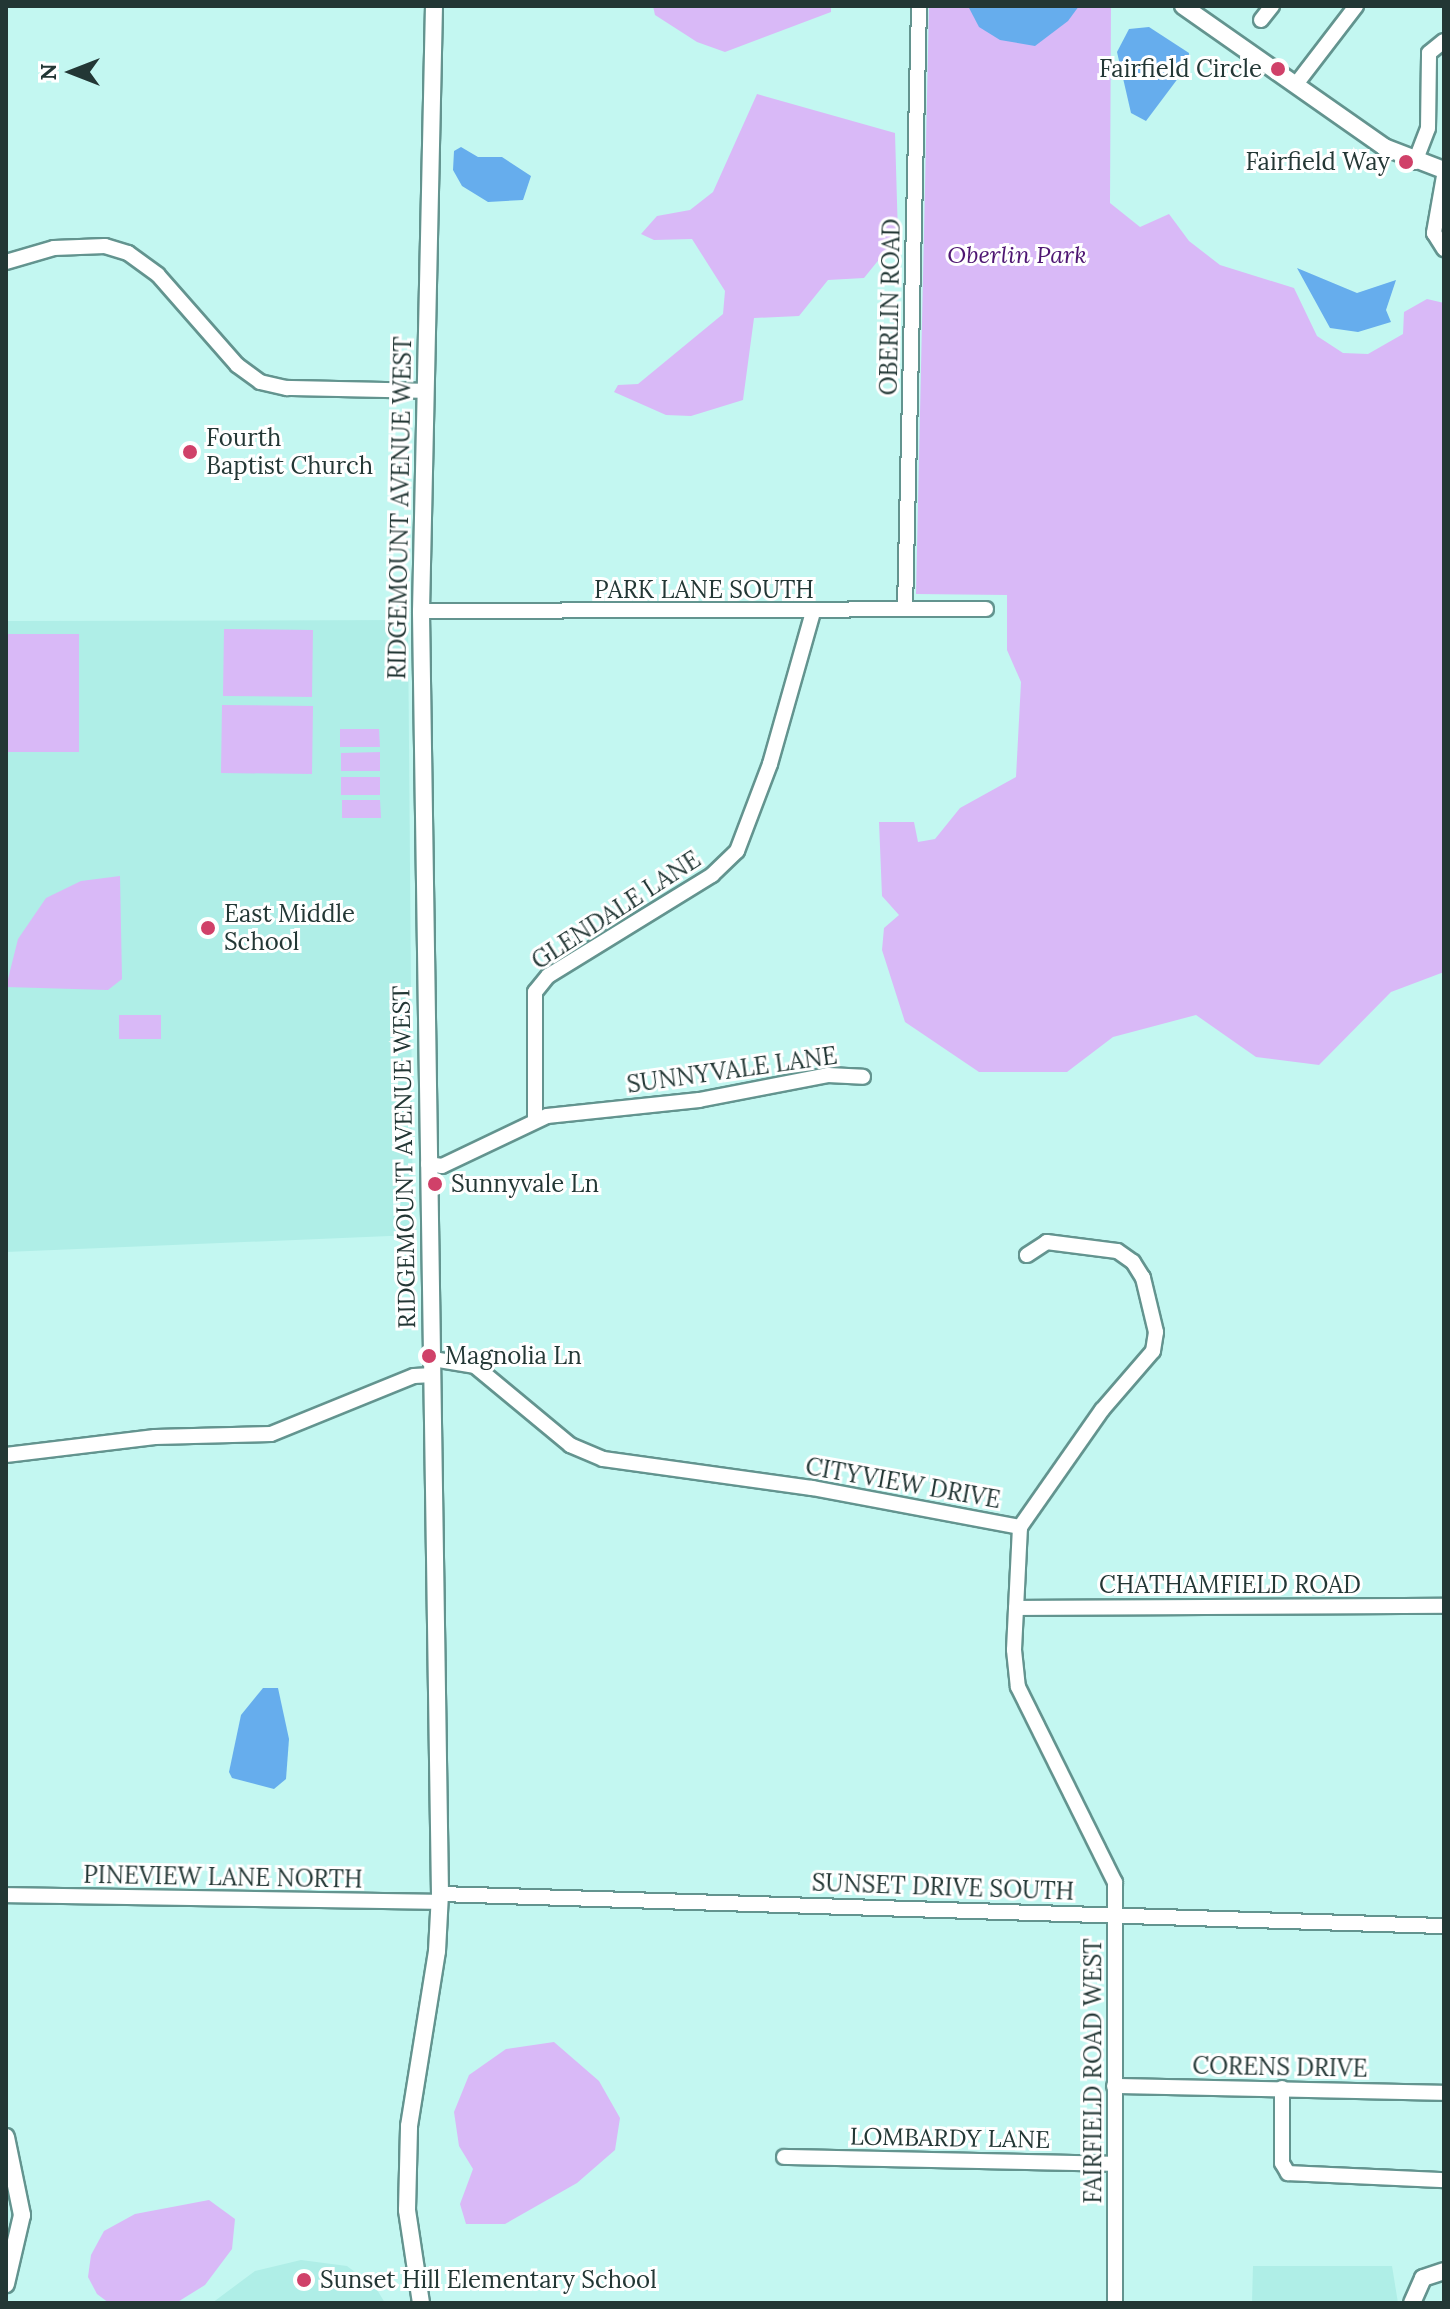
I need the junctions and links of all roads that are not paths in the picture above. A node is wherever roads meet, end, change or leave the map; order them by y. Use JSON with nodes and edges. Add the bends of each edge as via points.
{"nodes":[{"id":1,"x":434,"y":6,"type":"edge"},
{"id":2,"x":919,"y":6,"type":"edge"},
{"id":3,"x":1272,"y":6,"type":"edge"},
{"id":4,"x":1356,"y":6,"type":"edge"},
{"id":5,"x":1187,"y":8,"type":"edge"},
{"id":6,"x":1261,"y":20,"type":"dead end"},
{"id":7,"x":1444,"y":41,"type":"edge"},
{"id":8,"x":1297,"y":83,"type":"junction"},
{"id":9,"x":1415,"y":162,"type":"junction"},
{"id":10,"x":1444,"y":173,"type":"edge"},
{"id":11,"x":1444,"y":249,"type":"edge"},
{"id":12,"x":6,"y":262,"type":"edge"},
{"id":13,"x":425,"y":391,"type":"junction"},
{"id":14,"x":905,"y":609,"type":"junction"},
{"id":15,"x":986,"y":609,"type":"dead end"},
{"id":16,"x":421,"y":611,"type":"junction"},
{"id":17,"x":813,"y":612,"type":"junction"},
{"id":18,"x":863,"y":1077,"type":"dead end"},
{"id":19,"x":535,"y":1121,"type":"junction"},
{"id":20,"x":428,"y":1164,"type":"junction"},
{"id":21,"x":1027,"y":1255,"type":"dead end"},
{"id":22,"x":433,"y":1367,"type":"junction"},
{"id":23,"x":6,"y":1455,"type":"edge"},
{"id":24,"x":1020,"y":1527,"type":"junction"},
{"id":25,"x":1444,"y":1606,"type":"edge"},
{"id":26,"x":1016,"y":1608,"type":"junction"},
{"id":27,"x":6,"y":1895,"type":"edge"},
{"id":28,"x":440,"y":1898,"type":"junction"},
{"id":29,"x":1114,"y":1915,"type":"junction"},
{"id":30,"x":1444,"y":1926,"type":"edge"},
{"id":31,"x":1114,"y":2086,"type":"junction"},
{"id":32,"x":1282,"y":2088,"type":"junction"},
{"id":33,"x":1444,"y":2093,"type":"edge"},
{"id":34,"x":6,"y":2137,"type":"edge"},
{"id":35,"x":784,"y":2157,"type":"dead end"},
{"id":36,"x":1115,"y":2164,"type":"junction"},
{"id":37,"x":1444,"y":2180,"type":"edge"},
{"id":38,"x":1444,"y":2271,"type":"edge"},
{"id":39,"x":6,"y":2284,"type":"edge"},
{"id":40,"x":421,"y":2303,"type":"edge"},
{"id":41,"x":1115,"y":2303,"type":"edge"},
{"id":42,"x":1412,"y":2303,"type":"edge"}],
"edges":[{"from":1,"to":13,"type":"street","name":"RIDGEMOUNT AVENUE WEST"},
{"from":2,"to":14,"type":"street","name":"OBERLIN ROAD"},
{"from":3,"to":6,"type":"street"},
{"from":4,"to":8,"type":"street"},
{"from":5,"to":8,"type":"street"},
{"from":7,"to":9,"type":"street","via":[[1429,53],[1428,128]]},
{"from":8,"to":9,"type":"street","via":[[1362,133]]},
{"from":9,"to":10,"type":"street"},
{"from":10,"to":11,"type":"street","via":[[1434,233]]},
{"from":12,"to":13,"type":"street","via":[[54,248],[105,246],[128,253],[158,275],[237,365],[260,382],[287,388]]},
{"from":13,"to":16,"type":"street","name":"RIDGEMOUNT AVENUE WEST"},
{"from":14,"to":15,"type":"street","name":"PARK LANE SOUTH"},
{"from":14,"to":17,"type":"street","name":"PARK LANE SOUTH"},
{"from":16,"to":17,"type":"street","name":"PARK LANE SOUTH"},
{"from":16,"to":20,"type":"street","name":"RIDGEMOUNT AVENUE WEST"},
{"from":17,"to":19,"type":"street","name":"GLENDALE LANE","via":[[770,764],[737,851],[712,875],[548,976],[535,992]]},
{"from":18,"to":19,"type":"street","name":"SUNNYVALE LANE","via":[[828,1075],[750,1092],[562,1113]]},
{"from":19,"to":20,"type":"street","name":"SUNNYVALE LANE","via":[[442,1166]]},
{"from":20,"to":22,"type":"street","name":"RIDGEMOUNT AVENUE WEST"},
{"from":21,"to":24,"type":"street","name":"CITYVIEW DRIVE","via":[[1047,1242],[1117,1251],[1143,1278],[1156,1332],[1153,1351],[1102,1410]]},
{"from":22,"to":23,"type":"street","via":[[271,1434],[155,1437]]},
{"from":22,"to":24,"type":"street","name":"CITYVIEW DRIVE","via":[[475,1366],[570,1445],[603,1459],[812,1488]]},
{"from":22,"to":28,"type":"street","name":"RIDGEMOUNT AVENUE WEST"},
{"from":24,"to":26,"type":"street","name":"FAIRFIELD ROAD WEST"},
{"from":25,"to":26,"type":"street","name":"CHATHAMFIELD ROAD"},
{"from":26,"to":29,"type":"street","name":"FAIRFIELD ROAD WEST","via":[[1014,1669],[1021,1697],[1110,1867]]},
{"from":27,"to":28,"type":"street","name":"PINEVIEW LANE NORTH"},
{"from":28,"to":29,"type":"street","name":"SUNSET DRIVE SOUTH"},
{"from":28,"to":40,"type":"street","name":"RIDGEMOUNT AVENUE WEST","via":[[409,2126],[407,2210]]},
{"from":29,"to":30,"type":"street","name":"SUNSET DRIVE SOUTH"},
{"from":29,"to":31,"type":"street","name":"FAIRFIELD ROAD WEST"},
{"from":31,"to":32,"type":"street","name":"CORENS DRIVE"},
{"from":31,"to":36,"type":"street","name":"FAIRFIELD ROAD WEST"},
{"from":32,"to":33,"type":"street","name":"CORENS DRIVE"},
{"from":32,"to":37,"type":"street","via":[[1282,2163],[1288,2173]]},
{"from":34,"to":39,"type":"street","via":[[22,2215]]},
{"from":35,"to":36,"type":"street","name":"LOMBARDY LANE"},
{"from":36,"to":41,"type":"street","name":"FAIRFIELD ROAD WEST"},
{"from":38,"to":42,"type":"street","via":[[1423,2278]]}]}
